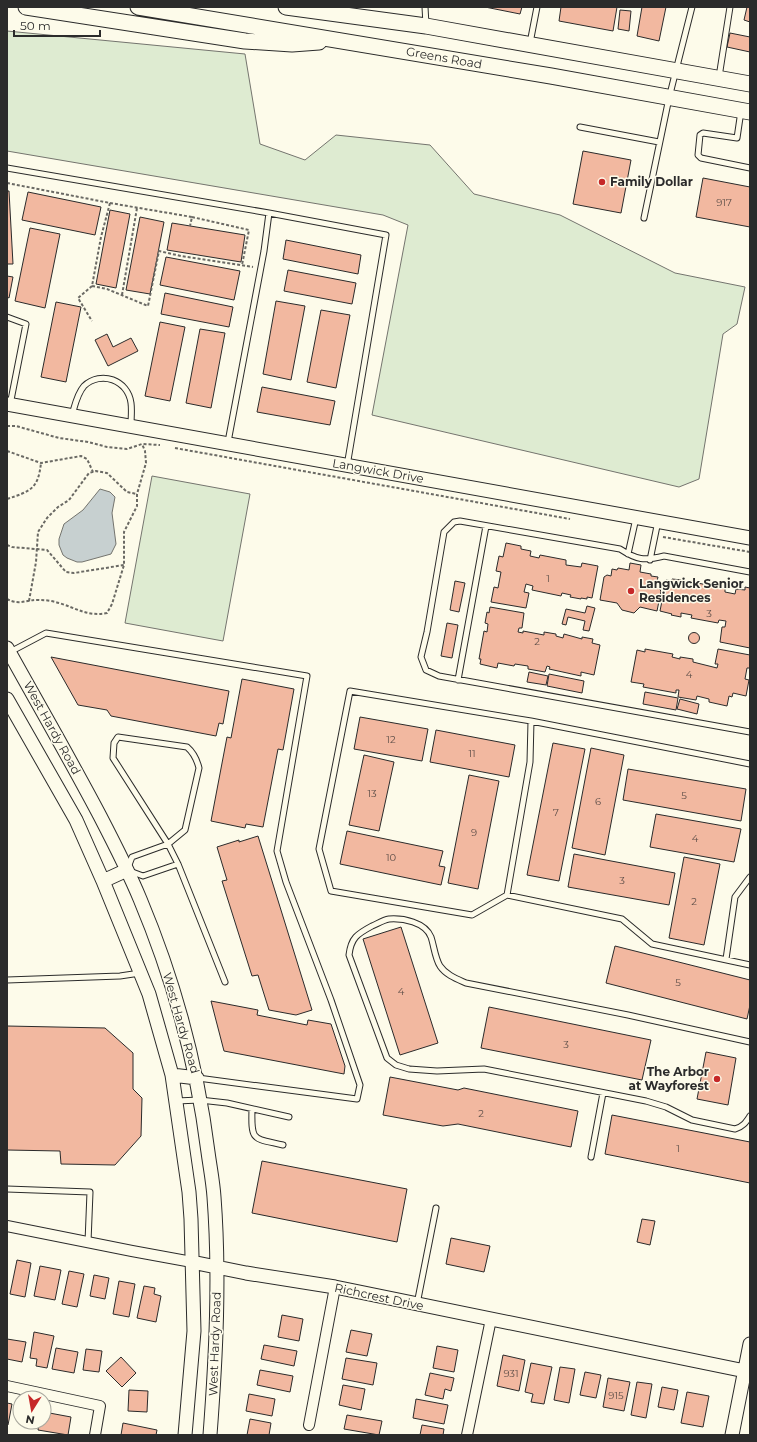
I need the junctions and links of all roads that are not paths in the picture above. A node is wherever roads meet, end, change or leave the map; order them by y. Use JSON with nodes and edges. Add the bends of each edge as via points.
{"nodes":[{"id":1,"x":26,"y":7,"type":"edge"},
{"id":2,"x":138,"y":7,"type":"edge"},
{"id":3,"x":286,"y":7,"type":"edge"},
{"id":4,"x":319,"y":7,"type":"edge"},
{"id":5,"x":425,"y":7,"type":"edge"},
{"id":6,"x":537,"y":7,"type":"edge"},
{"id":7,"x":692,"y":7,"type":"edge"},
{"id":8,"x":730,"y":7,"type":"edge"},
{"id":9,"x":360,"y":15,"type":"junction"},
{"id":10,"x":426,"y":26,"type":"junction"},
{"id":11,"x":340,"y":40,"type":"junction"},
{"id":12,"x":530,"y":44,"type":"junction"},
{"id":13,"x":675,"y":70,"type":"junction"},
{"id":14,"x":718,"y":78,"type":"junction"},
{"id":15,"x":750,"y":84,"type":"edge"},
{"id":16,"x":669,"y":98,"type":"junction"},
{"id":17,"x":746,"y":112,"type":"edge"},
{"id":18,"x":580,"y":127,"type":"dead end"},
{"id":19,"x":659,"y":142,"type":"junction"},
{"id":20,"x":7,"y":168,"type":"edge"},
{"id":21,"x":750,"y":168,"type":"edge"},
{"id":22,"x":269,"y":213,"type":"junction"},
{"id":23,"x":644,"y":218,"type":"dead end"},
{"id":24,"x":7,"y":317,"type":"edge"},
{"id":25,"x":9,"y":404,"type":"edge"},
{"id":26,"x":71,"y":416,"type":"junction"},
{"id":27,"x":131,"y":427,"type":"junction"},
{"id":28,"x":228,"y":444,"type":"junction"},
{"id":29,"x":347,"y":466,"type":"junction"},
{"id":30,"x":636,"y":517,"type":"junction"},
{"id":31,"x":658,"y":521,"type":"junction"},
{"id":32,"x":486,"y":526,"type":"junction"},
{"id":33,"x":750,"y":538,"type":"edge"},
{"id":34,"x":628,"y":554,"type":"junction"},
{"id":35,"x":650,"y":560,"type":"junction"},
{"id":36,"x":750,"y":572,"type":"edge"},
{"id":37,"x":8,"y":650,"type":"edge"},
{"id":38,"x":458,"y":680,"type":"junction"},
{"id":39,"x":7,"y":699,"type":"edge"},
{"id":40,"x":532,"y":721,"type":"junction"},
{"id":41,"x":750,"y":732,"type":"edge"},
{"id":42,"x":750,"y":764,"type":"edge"},
{"id":43,"x":168,"y":844,"type":"junction"},
{"id":44,"x":178,"y":864,"type":"junction"},
{"id":45,"x":127,"y":870,"type":"junction"},
{"id":46,"x":750,"y":877,"type":"edge"},
{"id":47,"x":103,"y":881,"type":"junction"},
{"id":48,"x":507,"y":895,"type":"junction"},
{"id":49,"x":726,"y":959,"type":"junction"},
{"id":50,"x":750,"y":965,"type":"edge"},
{"id":51,"x":141,"y":973,"type":"junction"},
{"id":52,"x":7,"y":980,"type":"edge"},
{"id":53,"x":225,"y":982,"type":"dead end"},
{"id":54,"x":750,"y":1042,"type":"edge"},
{"id":55,"x":172,"y":1075,"type":"junction"},
{"id":56,"x":197,"y":1078,"type":"junction"},
{"id":57,"x":603,"y":1093,"type":"junction"},
{"id":58,"x":200,"y":1100,"type":"junction"},
{"id":59,"x":176,"y":1101,"type":"junction"},
{"id":60,"x":252,"y":1109,"type":"junction"},
{"id":61,"x":750,"y":1116,"type":"edge"},
{"id":62,"x":289,"y":1117,"type":"dead end"},
{"id":63,"x":283,"y":1145,"type":"dead end"},
{"id":64,"x":591,"y":1157,"type":"dead end"},
{"id":65,"x":7,"y":1189,"type":"edge"},
{"id":66,"x":436,"y":1208,"type":"dead end"},
{"id":67,"x":7,"y":1226,"type":"edge"},
{"id":68,"x":88,"y":1242,"type":"junction"},
{"id":69,"x":192,"y":1262,"type":"junction"},
{"id":70,"x":217,"y":1267,"type":"junction"},
{"id":71,"x":335,"y":1288,"type":"junction"},
{"id":72,"x":416,"y":1305,"type":"junction"},
{"id":73,"x":491,"y":1319,"type":"junction"},
{"id":74,"x":750,"y":1344,"type":"edge"},
{"id":75,"x":747,"y":1372,"type":"edge"},
{"id":76,"x":7,"y":1386,"type":"edge"},
{"id":77,"x":309,"y":1426,"type":"dead end"},
{"id":78,"x":95,"y":1435,"type":"edge"},
{"id":79,"x":185,"y":1435,"type":"edge"},
{"id":80,"x":210,"y":1435,"type":"edge"},
{"id":81,"x":467,"y":1435,"type":"edge"},
{"id":82,"x":732,"y":1435,"type":"edge"}],
"edges":[{"from":1,"to":11,"type":"main road","via":[[245,41],[292,44]]},
{"from":2,"to":11,"type":"main road","name":"Greens Road"},
{"from":3,"to":9,"type":"main road"},
{"from":4,"to":9,"type":"main road"},
{"from":5,"to":10,"type":"lane"},
{"from":6,"to":12,"type":"lane"},
{"from":7,"to":13,"type":"lane"},
{"from":8,"to":14,"type":"lane"},
{"from":9,"to":10,"type":"main road"},
{"from":10,"to":12,"type":"main road"},
{"from":11,"to":16,"type":"main road","name":"Greens Road"},
{"from":12,"to":13,"type":"main road"},
{"from":13,"to":14,"type":"main road"},
{"from":13,"to":16,"type":"lane"},
{"from":14,"to":15,"type":"main road"},
{"from":16,"to":17,"type":"main road","name":"Greens Road"},
{"from":16,"to":19,"type":"lane"},
{"from":17,"to":21,"type":"lane","via":[[737,138],[703,133],[700,135],[698,155]]},
{"from":18,"to":19,"type":"lane"},
{"from":19,"to":23,"type":"lane"},
{"from":20,"to":22,"type":"lane"},
{"from":22,"to":28,"type":"lane"},
{"from":22,"to":29,"type":"lane","via":[[386,235]]},
{"from":24,"to":25,"type":"lane","via":[[26,324]]},
{"from":25,"to":26,"type":"street","name":"Langwick Drive"},
{"from":26,"to":27,"type":"street","name":"Langwick Drive"},
{"from":26,"to":27,"type":"lane","via":[[78,395],[84,387],[98,377],[109,378],[120,384],[127,392],[131,403]]},
{"from":27,"to":28,"type":"street","name":"Langwick Drive"},
{"from":28,"to":29,"type":"street","name":"Langwick Drive"},
{"from":29,"to":30,"type":"street","name":"Langwick Drive"},
{"from":30,"to":31,"type":"street","name":"Langwick Drive"},
{"from":30,"to":34,"type":"lane"},
{"from":31,"to":33,"type":"street","name":"Langwick Drive"},
{"from":31,"to":35,"type":"lane"},
{"from":32,"to":34,"type":"lane","via":[[620,549]]},
{"from":32,"to":38,"type":"lane"},
{"from":32,"to":38,"type":"lane","via":[[460,521],[454,522],[444,532],[421,657],[426,670],[430,673]]},
{"from":34,"to":35,"type":"lane","via":[[638,559]]},
{"from":35,"to":36,"type":"lane","via":[[664,556]]},
{"from":37,"to":45,"type":"street","name":"West Hardy Road","via":[[74,767]]},
{"from":37,"to":56,"type":"lane","via":[[46,633],[307,676],[276,851],[360,1085],[357,1100]]},
{"from":38,"to":41,"type":"lane"},
{"from":39,"to":47,"type":"street","name":"West Hardy Road","via":[[76,820]]},
{"from":40,"to":42,"type":"lane"},
{"from":40,"to":48,"type":"lane","via":[[530,762]]},
{"from":40,"to":48,"type":"lane","via":[[350,691],[319,849],[331,891],[472,915]]},
{"from":43,"to":43,"type":"lane","via":[[185,830],[199,768],[193,752],[188,747],[118,737],[114,743],[113,758]]},
{"from":43,"to":44,"type":"lane"},
{"from":43,"to":45,"type":"lane","via":[[132,857]]},
{"from":44,"to":45,"type":"lane","via":[[143,876]]},
{"from":44,"to":53,"type":"lane"},
{"from":45,"to":47,"type":"street"},
{"from":45,"to":56,"type":"street","name":"West Hardy Road","via":[[155,936],[186,1031]]},
{"from":46,"to":49,"type":"lane","via":[[735,897]]},
{"from":47,"to":51,"type":"street","name":"West Hardy Road"},
{"from":48,"to":49,"type":"lane","via":[[622,919],[652,944]]},
{"from":49,"to":50,"type":"lane"},
{"from":51,"to":52,"type":"lane"},
{"from":51,"to":55,"type":"street","name":"West Hardy Road","via":[[150,994]]},
{"from":54,"to":57,"type":"lane","via":[[466,983],[452,977],[440,966],[431,936],[420,924],[407,920],[388,919],[362,931],[353,939],[349,955],[387,1058],[391,1062],[401,1067],[437,1071],[484,1069]]},
{"from":55,"to":56,"type":"street"},
{"from":55,"to":59,"type":"street","name":"West Hardy Road"},
{"from":56,"to":58,"type":"street","name":"West Hardy Road"},
{"from":57,"to":61,"type":"lane","via":[[646,1101],[666,1107],[692,1120],[735,1129],[745,1124]]},
{"from":57,"to":64,"type":"lane"},
{"from":58,"to":59,"type":"lane"},
{"from":58,"to":60,"type":"lane"},
{"from":58,"to":70,"type":"street","name":"West Hardy Road","via":[[214,1196]]},
{"from":59,"to":69,"type":"street","name":"West Hardy Road","via":[[189,1192]]},
{"from":60,"to":62,"type":"lane"},
{"from":60,"to":63,"type":"lane","via":[[252,1129],[257,1138]]},
{"from":65,"to":68,"type":"lane","via":[[90,1192]]},
{"from":66,"to":72,"type":"lane"},
{"from":67,"to":68,"type":"street","name":"Richcrest Drive"},
{"from":68,"to":69,"type":"street","name":"Richcrest Drive"},
{"from":69,"to":70,"type":"street","name":"Richcrest Drive"},
{"from":69,"to":79,"type":"street","name":"West Hardy Road","via":[[194,1331]]},
{"from":70,"to":71,"type":"street","name":"Richcrest Drive"},
{"from":70,"to":80,"type":"street","name":"West Hardy Road"},
{"from":71,"to":72,"type":"street","name":"Richcrest Drive"},
{"from":71,"to":77,"type":"street"},
{"from":72,"to":73,"type":"street","name":"Richcrest Drive"},
{"from":73,"to":75,"type":"street","name":"Richcrest Drive"},
{"from":73,"to":81,"type":"street"},
{"from":74,"to":75,"type":"street"},
{"from":75,"to":82,"type":"street"},
{"from":76,"to":78,"type":"street","via":[[100,1406]]}]}
